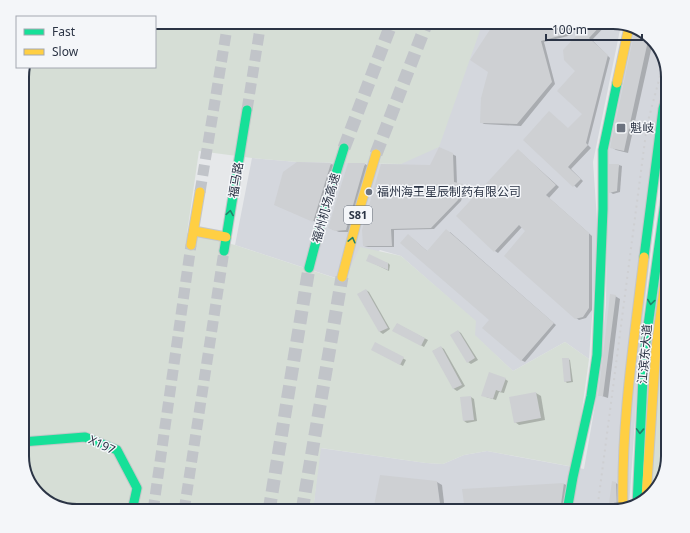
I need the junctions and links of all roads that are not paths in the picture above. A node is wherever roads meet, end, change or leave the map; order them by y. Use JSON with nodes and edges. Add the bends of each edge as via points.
{"nodes":[{"id":1,"x":628,"y":32,"type":"edge"},
{"id":2,"x":247,"y":110,"type":"tunnel mouth"},
{"id":3,"x":661,"y":124,"type":"edge"},
{"id":4,"x":344,"y":148,"type":"tunnel mouth"},
{"id":5,"x":376,"y":154,"type":"tunnel mouth"},
{"id":6,"x":200,"y":192,"type":"tunnel mouth"},
{"id":7,"x":194,"y":231,"type":"junction"},
{"id":8,"x":661,"y":231,"type":"edge"},
{"id":9,"x":226,"y":237,"type":"junction"},
{"id":10,"x":192,"y":245,"type":"tunnel mouth"},
{"id":11,"x":224,"y":251,"type":"tunnel mouth"},
{"id":12,"x":309,"y":268,"type":"tunnel mouth"},
{"id":13,"x":342,"y":278,"type":"tunnel mouth"},
{"id":14,"x":661,"y":311,"type":"edge"},
{"id":15,"x":29,"y":441,"type":"edge"},
{"id":16,"x":647,"y":490,"type":"edge"},
{"id":17,"x":637,"y":498,"type":"edge"},
{"id":18,"x":623,"y":503,"type":"edge"},
{"id":19,"x":134,"y":504,"type":"edge"},
{"id":20,"x":568,"y":504,"type":"edge"}],
"edges":[{"from":1,"to":20,"type":"main road","via":[[603,150],[597,354],[591,396]]},
{"from":9,"to":2,"type":"main road","name":"福马路","one_way":true},
{"from":3,"to":18,"type":"main road","via":[[626,408]]},
{"from":4,"to":12,"type":"main road","name":"福州机场高速","number":"S81"},
{"from":13,"to":5,"type":"main road","number":"S81","one_way":true,"via":[[360,204]]},
{"from":6,"to":7,"type":"main road"},
{"from":7,"to":9,"type":"main road"},
{"from":7,"to":10,"type":"main road"},
{"from":8,"to":17,"type":"main road","name":"江滨东大道","one_way":true,"via":[[644,355]]},
{"from":9,"to":11,"type":"main road","name":"福马路"},
{"from":14,"to":16,"type":"main road"},
{"from":15,"to":19,"type":"main road","name":"X197","number":"X197","via":[[85,437],[118,450],[137,488]]}]}
